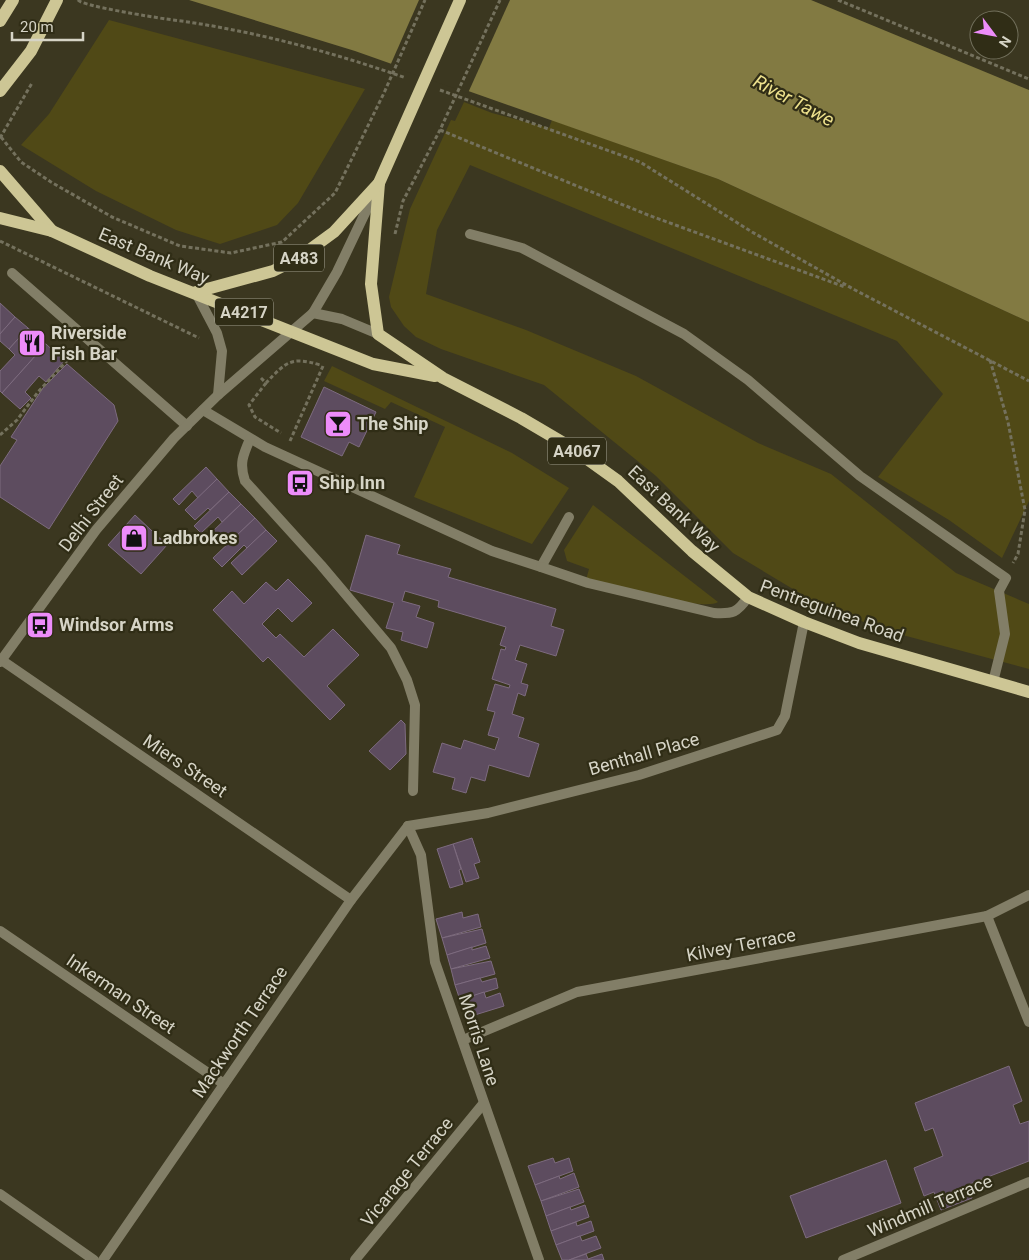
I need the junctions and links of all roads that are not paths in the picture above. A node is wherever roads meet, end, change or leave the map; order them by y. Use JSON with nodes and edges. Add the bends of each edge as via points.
{"nodes":[{"id":1,"x":13,"y":0,"type":"edge"},
{"id":2,"x":57,"y":0,"type":"edge"},
{"id":3,"x":460,"y":0,"type":"edge"},
{"id":4,"x":0,"y":21,"type":"edge"},
{"id":5,"x":0,"y":92,"type":"edge"},
{"id":6,"x":0,"y":171,"type":"edge"},
{"id":7,"x":378,"y":184,"type":"junction"},
{"id":8,"x":0,"y":218,"type":"edge"},
{"id":9,"x":52,"y":231,"type":"junction"},
{"id":10,"x":470,"y":234,"type":"dead end"},
{"id":11,"x":12,"y":273,"type":"dead end"},
{"id":12,"x":196,"y":292,"type":"junction"},
{"id":13,"x":313,"y":313,"type":"junction"},
{"id":14,"x":293,"y":331,"type":"junction"},
{"id":15,"x":378,"y":334,"type":"junction"},
{"id":16,"x":442,"y":378,"type":"junction"},
{"id":17,"x":218,"y":395,"type":"junction"},
{"id":18,"x":203,"y":410,"type":"junction"},
{"id":19,"x":187,"y":426,"type":"junction"},
{"id":20,"x":250,"y":439,"type":"junction"},
{"id":21,"x":569,"y":517,"type":"dead end"},
{"id":22,"x":541,"y":568,"type":"junction"},
{"id":23,"x":748,"y":597,"type":"junction"},
{"id":24,"x":804,"y":622,"type":"junction"},
{"id":25,"x":0,"y":660,"type":"edge"},
{"id":26,"x":993,"y":682,"type":"junction"},
{"id":27,"x":1029,"y":692,"type":"edge"},
{"id":28,"x":413,"y":791,"type":"dead end"},
{"id":29,"x":408,"y":826,"type":"junction"},
{"id":30,"x":1029,"y":895,"type":"edge"},
{"id":31,"x":351,"y":900,"type":"junction"},
{"id":32,"x":987,"y":916,"type":"junction"},
{"id":33,"x":0,"y":931,"type":"edge"},
{"id":34,"x":1029,"y":1022,"type":"edge"},
{"id":35,"x":463,"y":1040,"type":"junction"},
{"id":36,"x":224,"y":1084,"type":"junction"},
{"id":37,"x":483,"y":1104,"type":"junction"},
{"id":38,"x":1029,"y":1182,"type":"edge"},
{"id":39,"x":0,"y":1194,"type":"edge"},
{"id":40,"x":94,"y":1260,"type":"edge"},
{"id":41,"x":103,"y":1260,"type":"edge"},
{"id":42,"x":355,"y":1260,"type":"edge"},
{"id":43,"x":539,"y":1260,"type":"edge"},
{"id":44,"x":843,"y":1260,"type":"edge"}],
"edges":[{"from":1,"to":4,"type":"main road"},
{"from":2,"to":5,"type":"main road","via":[[31,51]]},
{"from":3,"to":7,"type":"main road","number":"A483"},
{"from":6,"to":9,"type":"main road","name":"East Bank Way"},
{"from":7,"to":12,"type":"main road","number":"A483","via":[[334,232],[297,259],[273,271]]},
{"from":7,"to":13,"type":"street","name":"Delhi Street","via":[[337,272]]},
{"from":7,"to":15,"type":"main road","via":[[371,284]]},
{"from":8,"to":9,"type":"main road","name":"East Bank Way"},
{"from":9,"to":12,"type":"main road","name":"East Bank Way","via":[[150,276]]},
{"from":10,"to":26,"type":"street","via":[[522,248],[684,334],[748,380],[860,476],[1006,578],[999,591],[1005,634]]},
{"from":11,"to":19,"type":"street"},
{"from":12,"to":14,"type":"main road","name":"East Bank Way","number":"A4217"},
{"from":12,"to":17,"type":"street","via":[[217,333],[222,351]]},
{"from":13,"to":14,"type":"street","name":"Delhi Street"},
{"from":13,"to":15,"type":"street","via":[[342,319]]},
{"from":14,"to":16,"type":"main road","name":"East Bank Way","number":"A4067","via":[[373,364]]},
{"from":14,"to":17,"type":"street","name":"Delhi Street"},
{"from":15,"to":16,"type":"main road","name":"East Bank Way","number":"A4067"},
{"from":16,"to":23,"type":"main road","name":"East Bank Way","number":"A4067","via":[[572,448],[618,481],[692,551]]},
{"from":17,"to":18,"type":"street","name":"Delhi Street"},
{"from":18,"to":19,"type":"street","name":"Delhi Street"},
{"from":18,"to":20,"type":"street","name":"Pentreguinea Road"},
{"from":19,"to":25,"type":"street","name":"Delhi Street","via":[[96,530]]},
{"from":20,"to":22,"type":"street","name":"Pentreguinea Road","via":[[492,551]]},
{"from":20,"to":28,"type":"street","via":[[242,458],[246,481],[391,648],[407,680],[414,706]]},
{"from":21,"to":22,"type":"street"},
{"from":22,"to":23,"type":"street","name":"Pentreguinea Road","via":[[588,583],[714,613],[730,614],[740,608]]},
{"from":23,"to":24,"type":"main road","name":"Pentreguinea Road"},
{"from":24,"to":26,"type":"main road","name":"Pentreguinea Road","via":[[859,643]]},
{"from":24,"to":29,"type":"street","name":"Benthall Place","via":[[785,716],[777,730],[639,775],[488,813]]},
{"from":25,"to":31,"type":"street","name":"Miers Street"},
{"from":26,"to":27,"type":"main road","name":"Pentreguinea Road"},
{"from":29,"to":31,"type":"street","name":"Mackworth Terrace"},
{"from":29,"to":35,"type":"street","name":"Morris Lane","via":[[421,855],[435,962]]},
{"from":30,"to":32,"type":"street","name":"Kilvey Terrace"},
{"from":31,"to":36,"type":"street","name":"Mackworth Terrace"},
{"from":32,"to":34,"type":"street"},
{"from":32,"to":35,"type":"street","name":"Kilvey Terrace","via":[[577,992]]},
{"from":33,"to":36,"type":"street","name":"Inkerman Street"},
{"from":35,"to":37,"type":"street","name":"Morris Lane"},
{"from":36,"to":41,"type":"street","name":"Mackworth Terrace"},
{"from":37,"to":42,"type":"street","name":"Vicarage Terrace"},
{"from":37,"to":43,"type":"street","name":"Morris Lane"},
{"from":38,"to":44,"type":"street","name":"Windmill Terrace"},
{"from":39,"to":40,"type":"street"}]}
